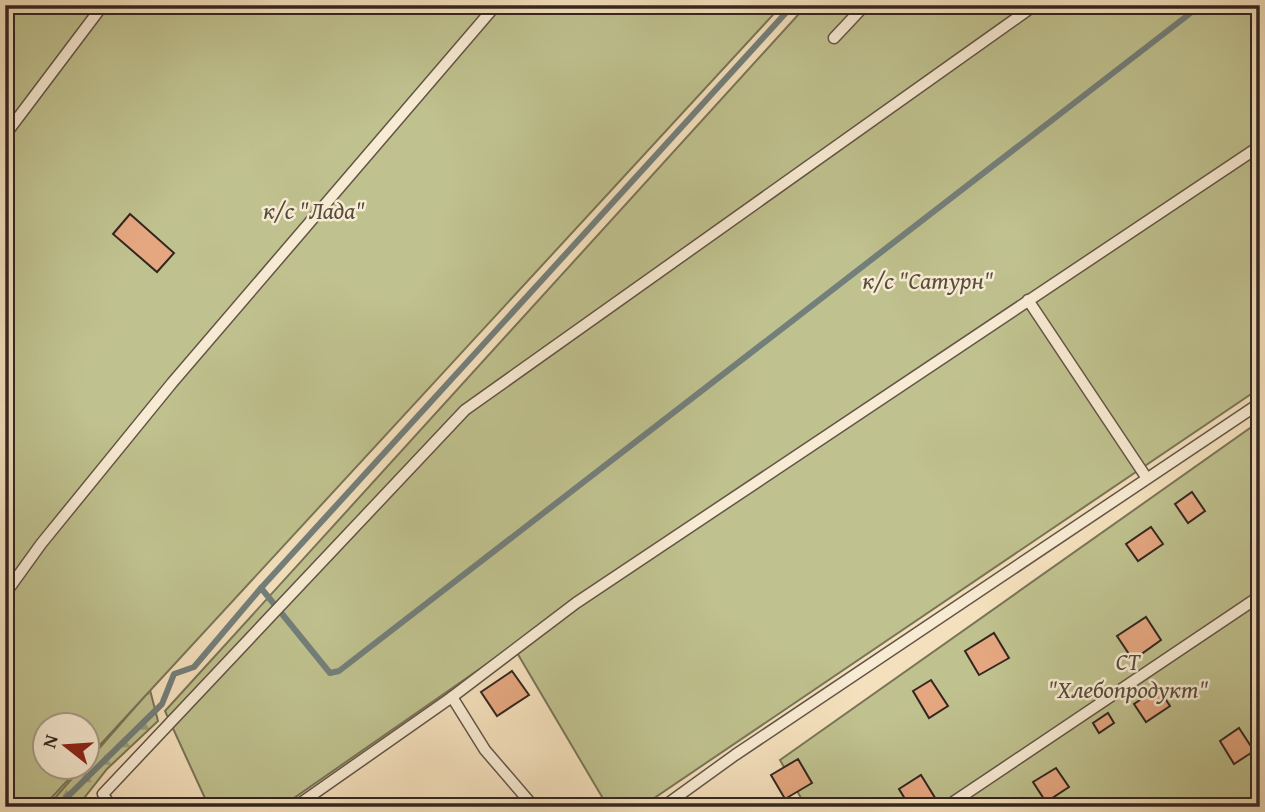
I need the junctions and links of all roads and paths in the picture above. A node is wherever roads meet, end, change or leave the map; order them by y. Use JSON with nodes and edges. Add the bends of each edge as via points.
{"nodes":[{"id":1,"x":103,"y":5,"type":"edge"},
{"id":2,"x":496,"y":5,"type":"edge"},
{"id":3,"x":865,"y":5,"type":"edge"},
{"id":4,"x":1035,"y":5,"type":"edge"},
{"id":5,"x":834,"y":38,"type":"dead end"},
{"id":6,"x":5,"y":135,"type":"edge"},
{"id":7,"x":1260,"y":146,"type":"edge"},
{"id":8,"x":1028,"y":300,"type":"junction"},
{"id":9,"x":1260,"y":403,"type":"edge"},
{"id":10,"x":1146,"y":477,"type":"junction"},
{"id":11,"x":5,"y":594,"type":"edge"},
{"id":12,"x":1260,"y":596,"type":"edge"},
{"id":13,"x":452,"y":697,"type":"junction"},
{"id":14,"x":111,"y":807,"type":"edge"},
{"id":15,"x":295,"y":807,"type":"edge"},
{"id":16,"x":534,"y":807,"type":"edge"},
{"id":17,"x":663,"y":807,"type":"edge"},
{"id":18,"x":946,"y":807,"type":"edge"}],
"edges":[{"from":1,"to":6,"type":"lane"},
{"from":2,"to":11,"type":"lane","via":[[172,383]]},
{"from":3,"to":5,"type":"lane"},
{"from":4,"to":14,"type":"lane","via":[[465,410],[103,794]]},
{"from":7,"to":8,"type":"lane"},
{"from":8,"to":10,"type":"lane"},
{"from":8,"to":13,"type":"lane","via":[[576,603]]},
{"from":9,"to":10,"type":"lane"},
{"from":10,"to":17,"type":"lane"},
{"from":12,"to":18,"type":"lane"},
{"from":13,"to":15,"type":"lane"},
{"from":13,"to":16,"type":"lane","via":[[485,750]]}]}
